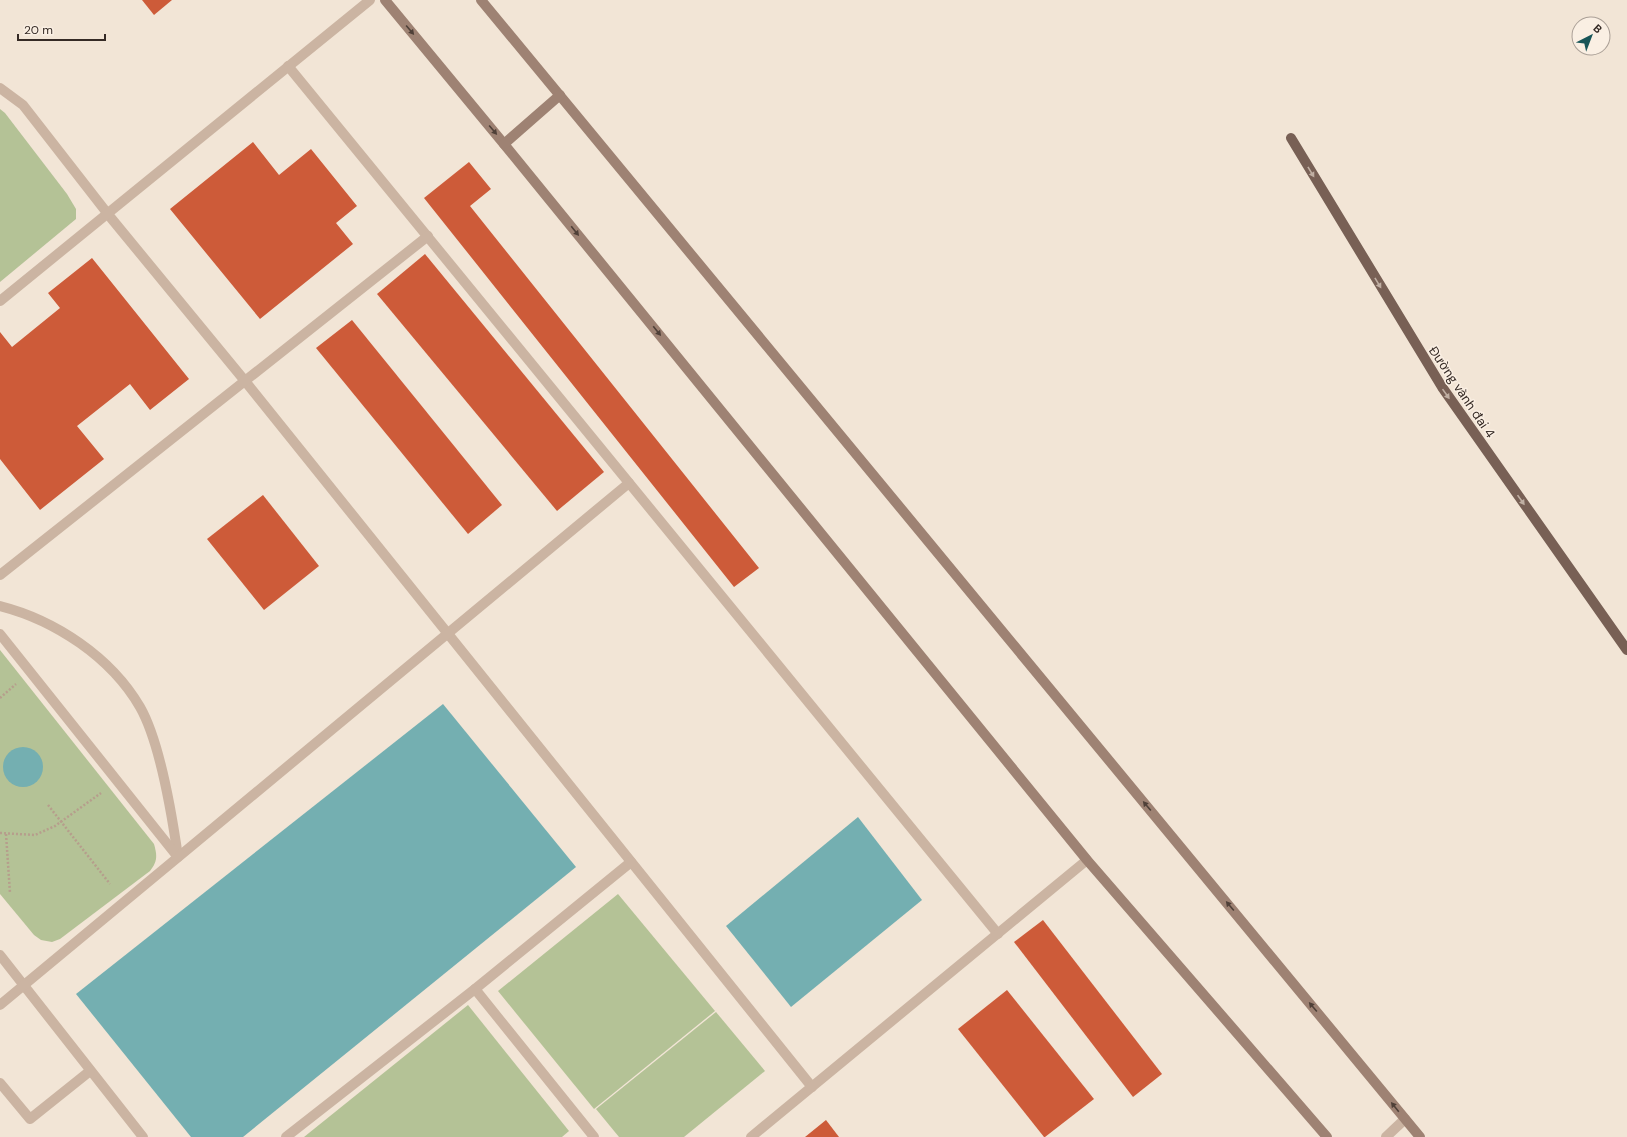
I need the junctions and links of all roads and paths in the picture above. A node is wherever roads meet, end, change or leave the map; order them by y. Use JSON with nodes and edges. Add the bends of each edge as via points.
{"nodes":[{"id":1,"x":370,"y":0,"type":"edge"},
{"id":2,"x":385,"y":0,"type":"edge"},
{"id":3,"x":481,"y":0,"type":"edge"},
{"id":4,"x":288,"y":66,"type":"junction"},
{"id":5,"x":0,"y":88,"type":"edge"},
{"id":6,"x":560,"y":95,"type":"junction"},
{"id":7,"x":1291,"y":138,"type":"dead end"},
{"id":8,"x":504,"y":144,"type":"junction"},
{"id":9,"x":108,"y":214,"type":"junction"},
{"id":10,"x":428,"y":236,"type":"junction"},
{"id":11,"x":0,"y":301,"type":"edge"},
{"id":12,"x":245,"y":381,"type":"junction"},
{"id":13,"x":629,"y":483,"type":"junction"},
{"id":14,"x":0,"y":575,"type":"edge"},
{"id":15,"x":0,"y":606,"type":"edge"},
{"id":16,"x":0,"y":634,"type":"edge"},
{"id":17,"x":447,"y":634,"type":"junction"},
{"id":18,"x":1627,"y":650,"type":"edge"},
{"id":19,"x":19,"y":682,"type":"dead end"},
{"id":20,"x":0,"y":698,"type":"edge"},
{"id":21,"x":103,"y":792,"type":"dead end"},
{"id":22,"x":48,"y":805,"type":"dead end"},
{"id":23,"x":62,"y":822,"type":"junction"},
{"id":24,"x":0,"y":833,"type":"edge"},
{"id":25,"x":6,"y":834,"type":"junction"},
{"id":26,"x":178,"y":857,"type":"junction"},
{"id":27,"x":1087,"y":860,"type":"junction"},
{"id":28,"x":631,"y":862,"type":"junction"},
{"id":29,"x":110,"y":884,"type":"dead end"},
{"id":30,"x":10,"y":893,"type":"dead end"},
{"id":31,"x":998,"y":934,"type":"junction"},
{"id":32,"x":0,"y":955,"type":"edge"},
{"id":33,"x":23,"y":985,"type":"junction"},
{"id":34,"x":475,"y":989,"type":"junction"},
{"id":35,"x":0,"y":1004,"type":"edge"},
{"id":36,"x":90,"y":1071,"type":"junction"},
{"id":37,"x":0,"y":1083,"type":"edge"},
{"id":38,"x":812,"y":1087,"type":"junction"},
{"id":39,"x":1405,"y":1119,"type":"junction"},
{"id":40,"x":143,"y":1137,"type":"edge"},
{"id":41,"x":286,"y":1137,"type":"edge"},
{"id":42,"x":594,"y":1137,"type":"edge"},
{"id":43,"x":751,"y":1137,"type":"edge"},
{"id":44,"x":1327,"y":1137,"type":"edge"},
{"id":45,"x":1386,"y":1137,"type":"edge"},
{"id":46,"x":1420,"y":1137,"type":"edge"}],
"edges":[{"from":1,"to":4,"type":"street"},
{"from":2,"to":8,"type":"street","one_way":true},
{"from":3,"to":6,"type":"street"},
{"from":4,"to":9,"type":"street"},
{"from":4,"to":10,"type":"street"},
{"from":5,"to":9,"type":"street","via":[[23,105]]},
{"from":6,"to":8,"type":"street"},
{"from":39,"to":6,"type":"street","one_way":true},
{"from":7,"to":18,"type":"main road","name":"Đường vành đai 4","one_way":true,"via":[[1442,387]]},
{"from":8,"to":27,"type":"street","one_way":true},
{"from":9,"to":11,"type":"street"},
{"from":9,"to":12,"type":"street"},
{"from":10,"to":12,"type":"street"},
{"from":10,"to":13,"type":"street"},
{"from":12,"to":14,"type":"street"},
{"from":12,"to":17,"type":"street"},
{"from":13,"to":17,"type":"street"},
{"from":13,"to":31,"type":"street"},
{"from":15,"to":26,"type":"street","via":[[17,610],[46,623],[76,641],[104,663],[125,685],[140,708],[154,742],[174,827]]},
{"from":16,"to":26,"type":"street"},
{"from":17,"to":26,"type":"street"},
{"from":17,"to":28,"type":"street"},
{"from":19,"to":20,"type":"path"},
{"from":21,"to":23,"type":"path"},
{"from":22,"to":23,"type":"path"},
{"from":23,"to":25,"type":"path","via":[[35,835]]},
{"from":23,"to":29,"type":"path"},
{"from":24,"to":25,"type":"path"},
{"from":25,"to":30,"type":"path"},
{"from":26,"to":33,"type":"street"},
{"from":27,"to":31,"type":"street"},
{"from":27,"to":44,"type":"street"},
{"from":28,"to":34,"type":"street"},
{"from":28,"to":38,"type":"street"},
{"from":31,"to":38,"type":"street"},
{"from":32,"to":33,"type":"street"},
{"from":33,"to":35,"type":"street"},
{"from":33,"to":36,"type":"street"},
{"from":34,"to":41,"type":"street"},
{"from":34,"to":42,"type":"street"},
{"from":36,"to":37,"type":"street","via":[[30,1119]]},
{"from":36,"to":40,"type":"street"},
{"from":38,"to":43,"type":"street"},
{"from":39,"to":45,"type":"street"},
{"from":39,"to":46,"type":"street"}]}
